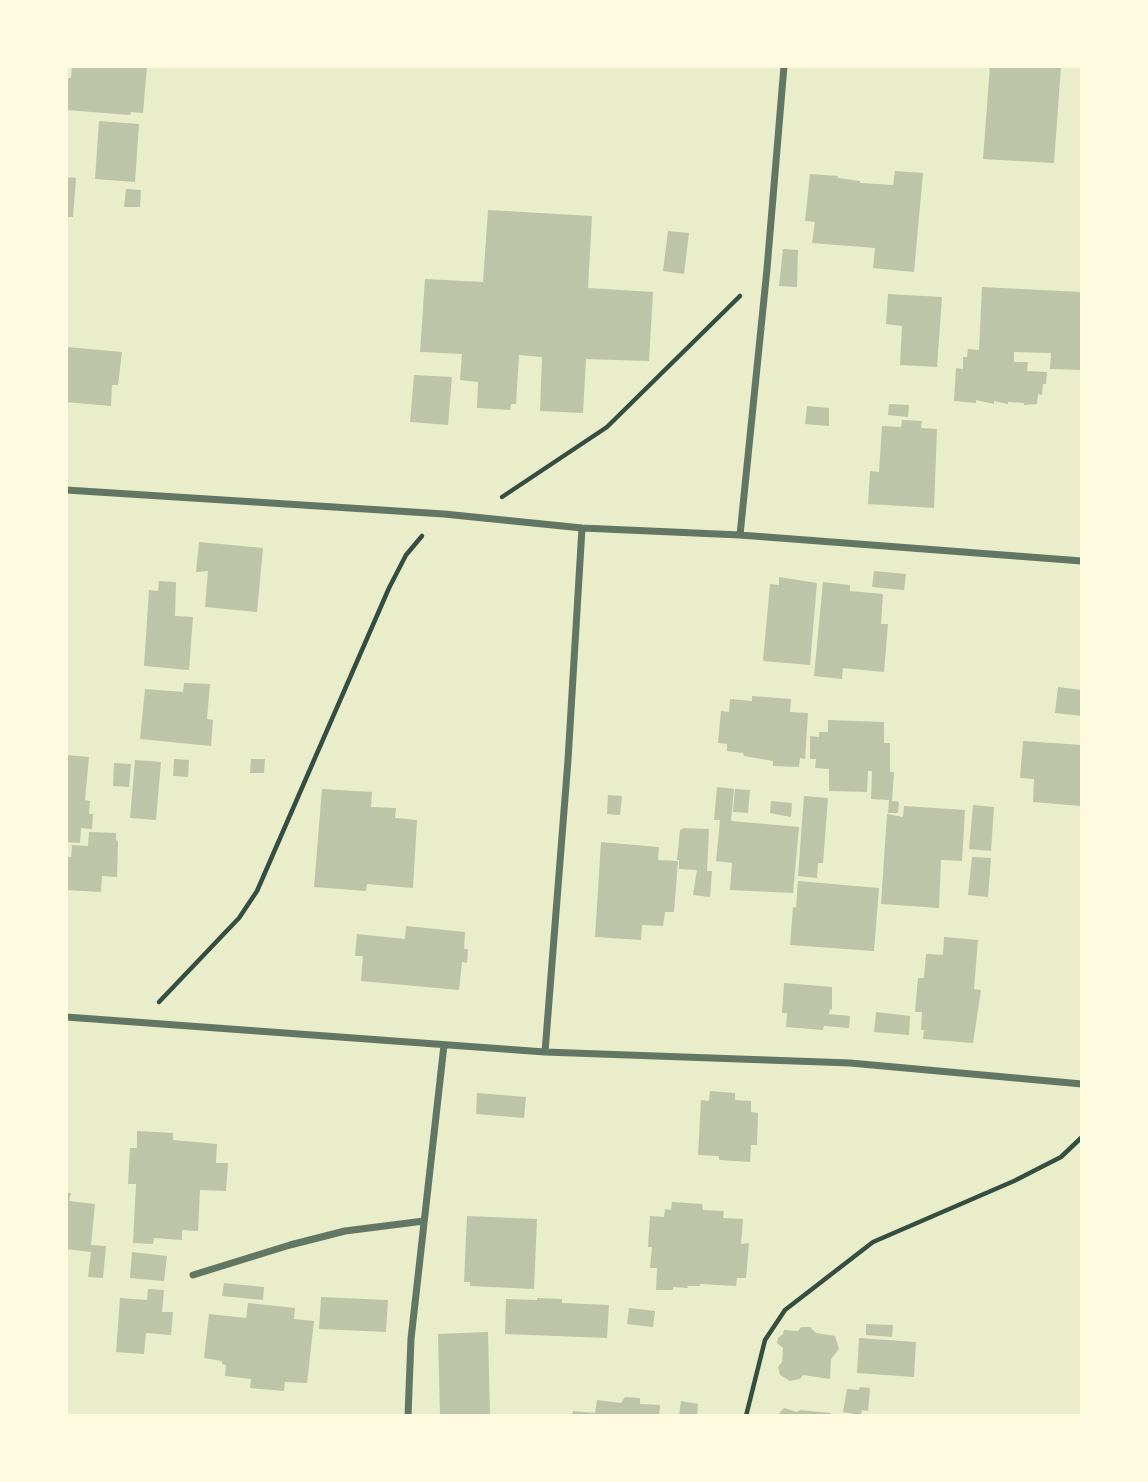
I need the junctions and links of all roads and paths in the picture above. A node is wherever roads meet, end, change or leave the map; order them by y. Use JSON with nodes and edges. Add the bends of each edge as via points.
{"nodes":[{"id":1,"x":784,"y":66,"type":"edge"},
{"id":2,"x":767,"y":269,"type":"junction"},
{"id":3,"x":66,"y":489,"type":"edge"},
{"id":4,"x":444,"y":514,"type":"junction"},
{"id":5,"x":472,"y":517,"type":"junction"},
{"id":6,"x":582,"y":528,"type":"junction"},
{"id":7,"x":740,"y":535,"type":"junction"},
{"id":8,"x":1082,"y":561,"type":"edge"},
{"id":9,"x":66,"y":1017,"type":"edge"},
{"id":10,"x":139,"y":1022,"type":"junction"},
{"id":11,"x":443,"y":1045,"type":"junction"},
{"id":12,"x":545,"y":1052,"type":"junction"},
{"id":13,"x":1082,"y":1084,"type":"edge"},
{"id":14,"x":1082,"y":1137,"type":"edge"},
{"id":15,"x":424,"y":1221,"type":"junction"},
{"id":16,"x":193,"y":1275,"type":"dead end"},
{"id":17,"x":408,"y":1416,"type":"edge"},
{"id":18,"x":746,"y":1416,"type":"edge"}],
"edges":[{"from":1,"to":2,"type":"street"},
{"from":2,"to":5,"type":"path","via":[[607,427]]},
{"from":2,"to":7,"type":"street"},
{"from":3,"to":4,"type":"street"},
{"from":4,"to":5,"type":"street"},
{"from":4,"to":10,"type":"path","via":[[406,555],[389,588],[257,891],[239,918]]},
{"from":5,"to":6,"type":"street"},
{"from":6,"to":7,"type":"street"},
{"from":6,"to":12,"type":"street"},
{"from":7,"to":8,"type":"street"},
{"from":9,"to":10,"type":"street"},
{"from":10,"to":11,"type":"street"},
{"from":11,"to":12,"type":"street"},
{"from":11,"to":15,"type":"street"},
{"from":12,"to":13,"type":"street","via":[[850,1063]]},
{"from":14,"to":18,"type":"path","via":[[1060,1157],[1014,1181],[873,1242],[785,1310],[765,1340]]},
{"from":15,"to":16,"type":"street","via":[[345,1231]]},
{"from":15,"to":17,"type":"street"}]}
